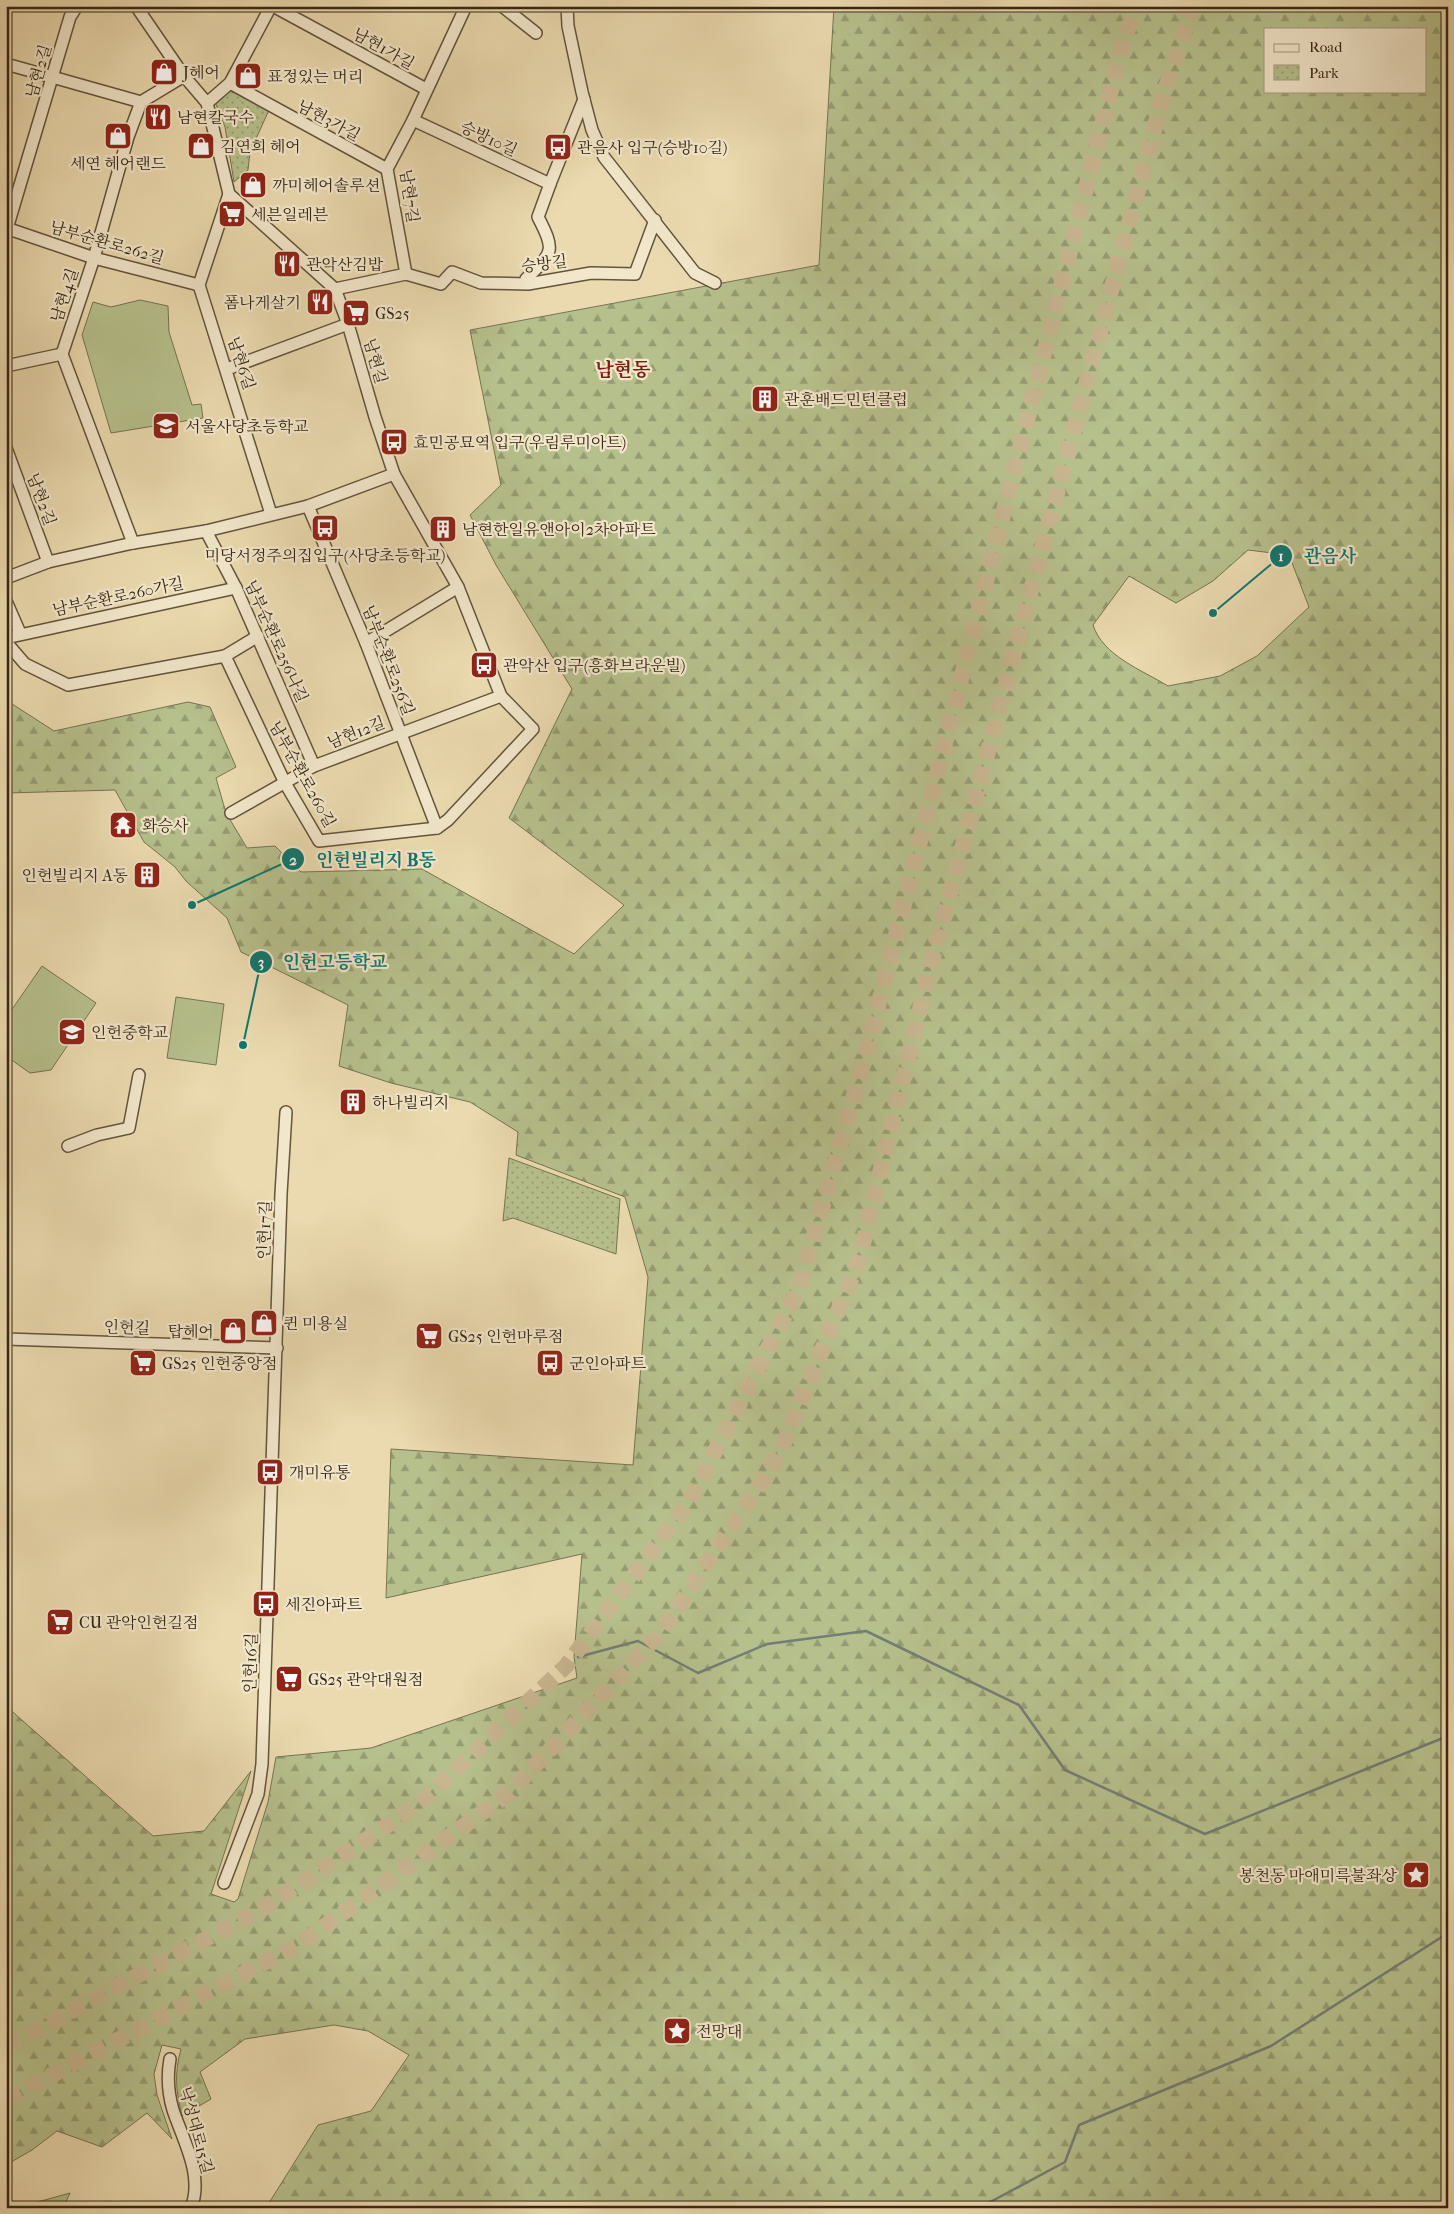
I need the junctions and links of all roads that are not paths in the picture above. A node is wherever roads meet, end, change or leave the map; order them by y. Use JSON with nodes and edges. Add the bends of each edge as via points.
{"nodes":[{"id":1,"x":77,"y":6,"type":"edge"},
{"id":2,"x":136,"y":6,"type":"edge"},
{"id":3,"x":272,"y":6,"type":"edge"},
{"id":4,"x":466,"y":6,"type":"edge"},
{"id":5,"x":502,"y":6,"type":"edge"},
{"id":6,"x":567,"y":6,"type":"edge"},
{"id":7,"x":536,"y":33,"type":"dead end"},
{"id":8,"x":6,"y":64,"type":"edge"},
{"id":9,"x":53,"y":76,"type":"junction"},
{"id":10,"x":184,"y":76,"type":"junction"},
{"id":11,"x":230,"y":83,"type":"junction"},
{"id":12,"x":426,"y":89,"type":"junction"},
{"id":13,"x":584,"y":99,"type":"junction"},
{"id":14,"x":141,"y":102,"type":"junction"},
{"id":15,"x":207,"y":103,"type":"junction"},
{"id":16,"x":413,"y":120,"type":"junction"},
{"id":17,"x":387,"y":168,"type":"junction"},
{"id":18,"x":550,"y":184,"type":"junction"},
{"id":19,"x":229,"y":194,"type":"junction"},
{"id":20,"x":655,"y":220,"type":"junction"},
{"id":21,"x":7,"y":230,"type":"edge"},
{"id":22,"x":94,"y":258,"type":"junction"},
{"id":23,"x":406,"y":274,"type":"junction"},
{"id":24,"x":526,"y":280,"type":"dead end"},
{"id":25,"x":715,"y":283,"type":"dead end"},
{"id":26,"x":199,"y":285,"type":"junction"},
{"id":27,"x":335,"y":289,"type":"junction"},
{"id":28,"x":348,"y":324,"type":"junction"},
{"id":29,"x":62,"y":354,"type":"junction"},
{"id":30,"x":6,"y":366,"type":"edge"},
{"id":31,"x":226,"y":369,"type":"junction"},
{"id":32,"x":6,"y":448,"type":"edge"},
{"id":33,"x":394,"y":474,"type":"junction"},
{"id":34,"x":308,"y":506,"type":"junction"},
{"id":35,"x":271,"y":514,"type":"junction"},
{"id":36,"x":206,"y":531,"type":"junction"},
{"id":37,"x":133,"y":543,"type":"junction"},
{"id":38,"x":48,"y":562,"type":"junction"},
{"id":39,"x":6,"y":578,"type":"edge"},
{"id":40,"x":458,"y":587,"type":"junction"},
{"id":41,"x":236,"y":588,"type":"junction"},
{"id":42,"x":6,"y":600,"type":"edge"},
{"id":43,"x":20,"y":633,"type":"junction"},
{"id":44,"x":258,"y":636,"type":"junction"},
{"id":45,"x":6,"y":638,"type":"edge"},
{"id":46,"x":6,"y":642,"type":"edge"},
{"id":47,"x":366,"y":642,"type":"junction"},
{"id":48,"x":225,"y":656,"type":"junction"},
{"id":49,"x":500,"y":696,"type":"junction"},
{"id":50,"x":400,"y":732,"type":"junction"},
{"id":51,"x":314,"y":766,"type":"junction"},
{"id":52,"x":285,"y":782,"type":"junction"},
{"id":53,"x":231,"y":813,"type":"dead end"},
{"id":54,"x":438,"y":828,"type":"junction"},
{"id":55,"x":139,"y":1075,"type":"dead end"},
{"id":56,"x":286,"y":1112,"type":"dead end"},
{"id":57,"x":68,"y":1146,"type":"dead end"},
{"id":58,"x":6,"y":1339,"type":"edge"},
{"id":59,"x":277,"y":1348,"type":"junction"},
{"id":60,"x":224,"y":1883,"type":"dead end"},
{"id":61,"x":170,"y":2059,"type":"dead end"},
{"id":62,"x":191,"y":2208,"type":"edge"}],
"edges":[{"from":1,"to":9,"type":"street","name":"남현2길","via":[[70,17]]},
{"from":2,"to":10,"type":"street"},
{"from":3,"to":11,"type":"street"},
{"from":3,"to":12,"type":"street","name":"남현1가길"},
{"from":4,"to":12,"type":"street","name":"남현7길"},
{"from":5,"to":7,"type":"street"},
{"from":6,"to":13,"type":"street","via":[[568,26]]},
{"from":8,"to":9,"type":"street"},
{"from":9,"to":14,"type":"street"},
{"from":9,"to":21,"type":"street","name":"남현2길"},
{"from":10,"to":14,"type":"street"},
{"from":10,"to":15,"type":"street"},
{"from":11,"to":15,"type":"street"},
{"from":11,"to":17,"type":"street","name":"남현3가길"},
{"from":12,"to":16,"type":"street","name":"남현7길"},
{"from":13,"to":18,"type":"street"},
{"from":13,"to":20,"type":"street","via":[[592,130],[604,157]]},
{"from":14,"to":22,"type":"street","name":"남현4길","via":[[112,187]]},
{"from":15,"to":19,"type":"street"},
{"from":16,"to":17,"type":"street","name":"남현7길"},
{"from":16,"to":18,"type":"street","name":"승방10길"},
{"from":17,"to":23,"type":"street","name":"남현7길"},
{"from":18,"to":24,"type":"street","via":[[538,217],[549,237],[550,246],[545,259]]},
{"from":19,"to":26,"type":"street"},
{"from":19,"to":27,"type":"street","name":"남현길"},
{"from":20,"to":23,"type":"street","name":"승방길","via":[[635,274],[591,273],[528,284],[482,283],[452,272],[441,284]]},
{"from":20,"to":25,"type":"street","via":[[695,273]]},
{"from":21,"to":22,"type":"street","name":"남부순환로262길"},
{"from":22,"to":26,"type":"street","name":"남부순환로262길"},
{"from":22,"to":29,"type":"street","name":"남현4길"},
{"from":23,"to":27,"type":"street"},
{"from":26,"to":31,"type":"street","name":"남현6길"},
{"from":27,"to":28,"type":"street","name":"남현길"},
{"from":28,"to":31,"type":"street"},
{"from":28,"to":33,"type":"street","name":"남현길"},
{"from":29,"to":30,"type":"street"},
{"from":29,"to":37,"type":"street"},
{"from":31,"to":35,"type":"street","name":"남현6길"},
{"from":32,"to":38,"type":"street","name":"남현2길"},
{"from":33,"to":34,"type":"street"},
{"from":33,"to":40,"type":"street","name":"남현길"},
{"from":34,"to":35,"type":"street"},
{"from":34,"to":47,"type":"street","name":"남부순환로256길"},
{"from":35,"to":36,"type":"street"},
{"from":36,"to":37,"type":"street"},
{"from":36,"to":41,"type":"street","name":"남부순환로256나길"},
{"from":37,"to":38,"type":"street"},
{"from":38,"to":39,"type":"street"},
{"from":40,"to":47,"type":"street"},
{"from":40,"to":49,"type":"street","name":"남현길"},
{"from":41,"to":43,"type":"street","name":"남부순환로260가길"},
{"from":41,"to":44,"type":"street","name":"남부순환로256나길"},
{"from":42,"to":43,"type":"street"},
{"from":43,"to":45,"type":"street","name":"남부순환로260가길"},
{"from":44,"to":48,"type":"street"},
{"from":44,"to":51,"type":"street","name":"남부순환로256나길"},
{"from":46,"to":48,"type":"street","via":[[26,664],[68,684]]},
{"from":47,"to":50,"type":"street","name":"남부순환로256길"},
{"from":48,"to":52,"type":"street","name":"남부순환로260길"},
{"from":49,"to":50,"type":"street","name":"남현12길"},
{"from":49,"to":54,"type":"street","name":"남현길","via":[[533,729]]},
{"from":50,"to":51,"type":"street","name":"남현12길"},
{"from":50,"to":54,"type":"street","name":"남부순환로256길"},
{"from":51,"to":52,"type":"street","name":"남현12길"},
{"from":52,"to":53,"type":"street","name":"남현12길"},
{"from":52,"to":54,"type":"street","name":"남부순환로260길","via":[[319,841]]},
{"from":55,"to":57,"type":"street","via":[[129,1128]]},
{"from":56,"to":59,"type":"street","name":"인헌17길"},
{"from":58,"to":59,"type":"street","name":"인헌길"},
{"from":59,"to":60,"type":"street","name":"인헌16길","via":[[262,1764],[258,1794]]},
{"from":61,"to":62,"type":"street","name":"낙성대로15길","via":[[169,2093],[189,2153],[195,2184]]}]}
